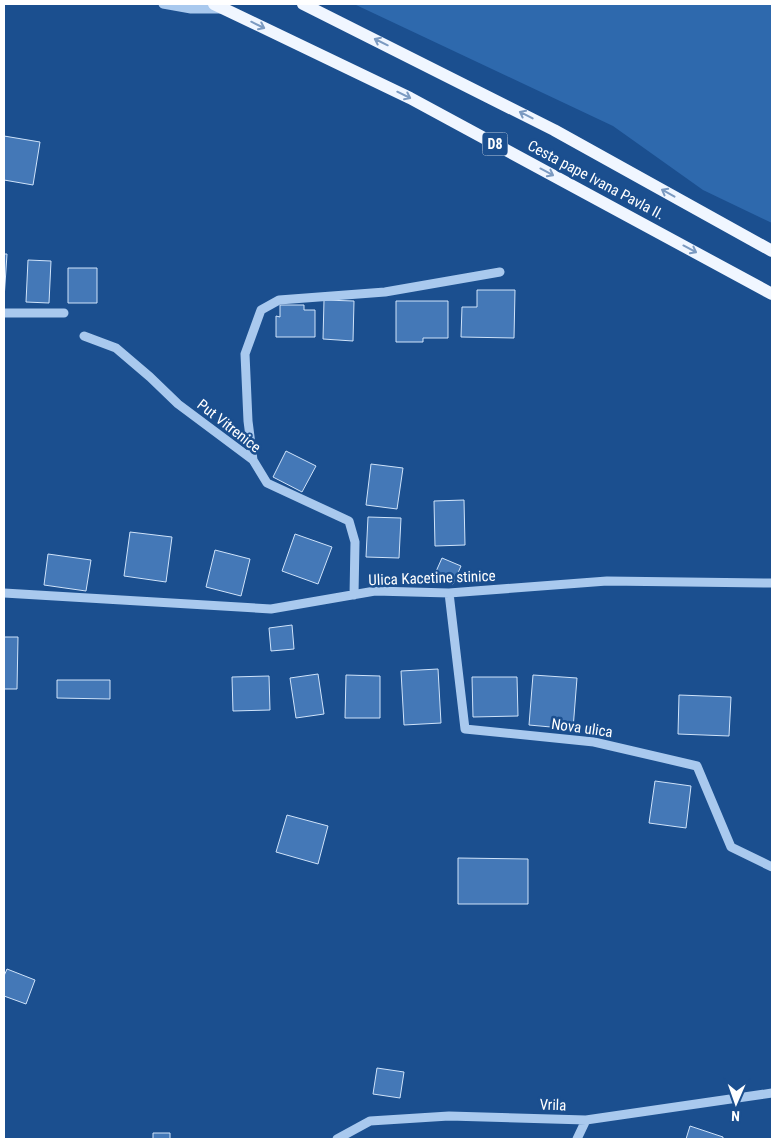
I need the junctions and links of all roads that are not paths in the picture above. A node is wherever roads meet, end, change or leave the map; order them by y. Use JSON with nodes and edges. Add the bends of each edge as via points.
{"nodes":[{"id":1,"x":163,"y":4,"type":"edge"},
{"id":2,"x":303,"y":4,"type":"edge"},
{"id":3,"x":219,"y":6,"type":"edge"},
{"id":4,"x":772,"y":251,"type":"edge"},
{"id":5,"x":500,"y":272,"type":"dead end"},
{"id":6,"x":772,"y":294,"type":"edge"},
{"id":7,"x":4,"y":313,"type":"edge"},
{"id":8,"x":64,"y":313,"type":"dead end"},
{"id":9,"x":84,"y":336,"type":"dead end"},
{"id":10,"x":253,"y":460,"type":"junction"},
{"id":11,"x":772,"y":583,"type":"edge"},
{"id":12,"x":4,"y":593,"type":"edge"},
{"id":13,"x":449,"y":593,"type":"junction"},
{"id":14,"x":354,"y":595,"type":"junction"},
{"id":15,"x":772,"y":867,"type":"edge"},
{"id":16,"x":772,"y":1093,"type":"edge"},
{"id":17,"x":586,"y":1120,"type":"junction"},
{"id":18,"x":337,"y":1139,"type":"edge"},
{"id":19,"x":577,"y":1139,"type":"edge"}],
"edges":[{"from":1,"to":3,"type":"street","via":[[190,10]]},
{"from":4,"to":2,"type":"main road","name":"Cesta pape Ivana Pavla II.","one_way":true,"via":[[554,130]]},
{"from":3,"to":6,"type":"main road","name":"Cesta pape Ivana Pavla II.","number":"D8","one_way":true,"via":[[410,98]]},
{"from":5,"to":10,"type":"street","via":[[385,292],[279,300],[261,310],[245,354]]},
{"from":7,"to":8,"type":"street"},
{"from":9,"to":10,"type":"street","name":"Put Vitrenice","via":[[116,348],[178,404]]},
{"from":10,"to":14,"type":"street","name":"Put Vitrenice","via":[[267,483],[349,521],[355,542]]},
{"from":11,"to":13,"type":"street","name":"Ulica Kacetine stinice","via":[[607,581]]},
{"from":12,"to":14,"type":"street","name":"Ulica Kacetine stinice","via":[[271,609]]},
{"from":13,"to":14,"type":"street","name":"Ulica Kacetine stinice","via":[[376,591]]},
{"from":13,"to":15,"type":"street","name":"Nova ulica","via":[[464,729],[594,742],[697,766],[731,847]]},
{"from":16,"to":17,"type":"street","name":"Vrila"},
{"from":17,"to":18,"type":"street","name":"Vrila","via":[[449,1116],[370,1121]]},
{"from":17,"to":19,"type":"street"}]}
